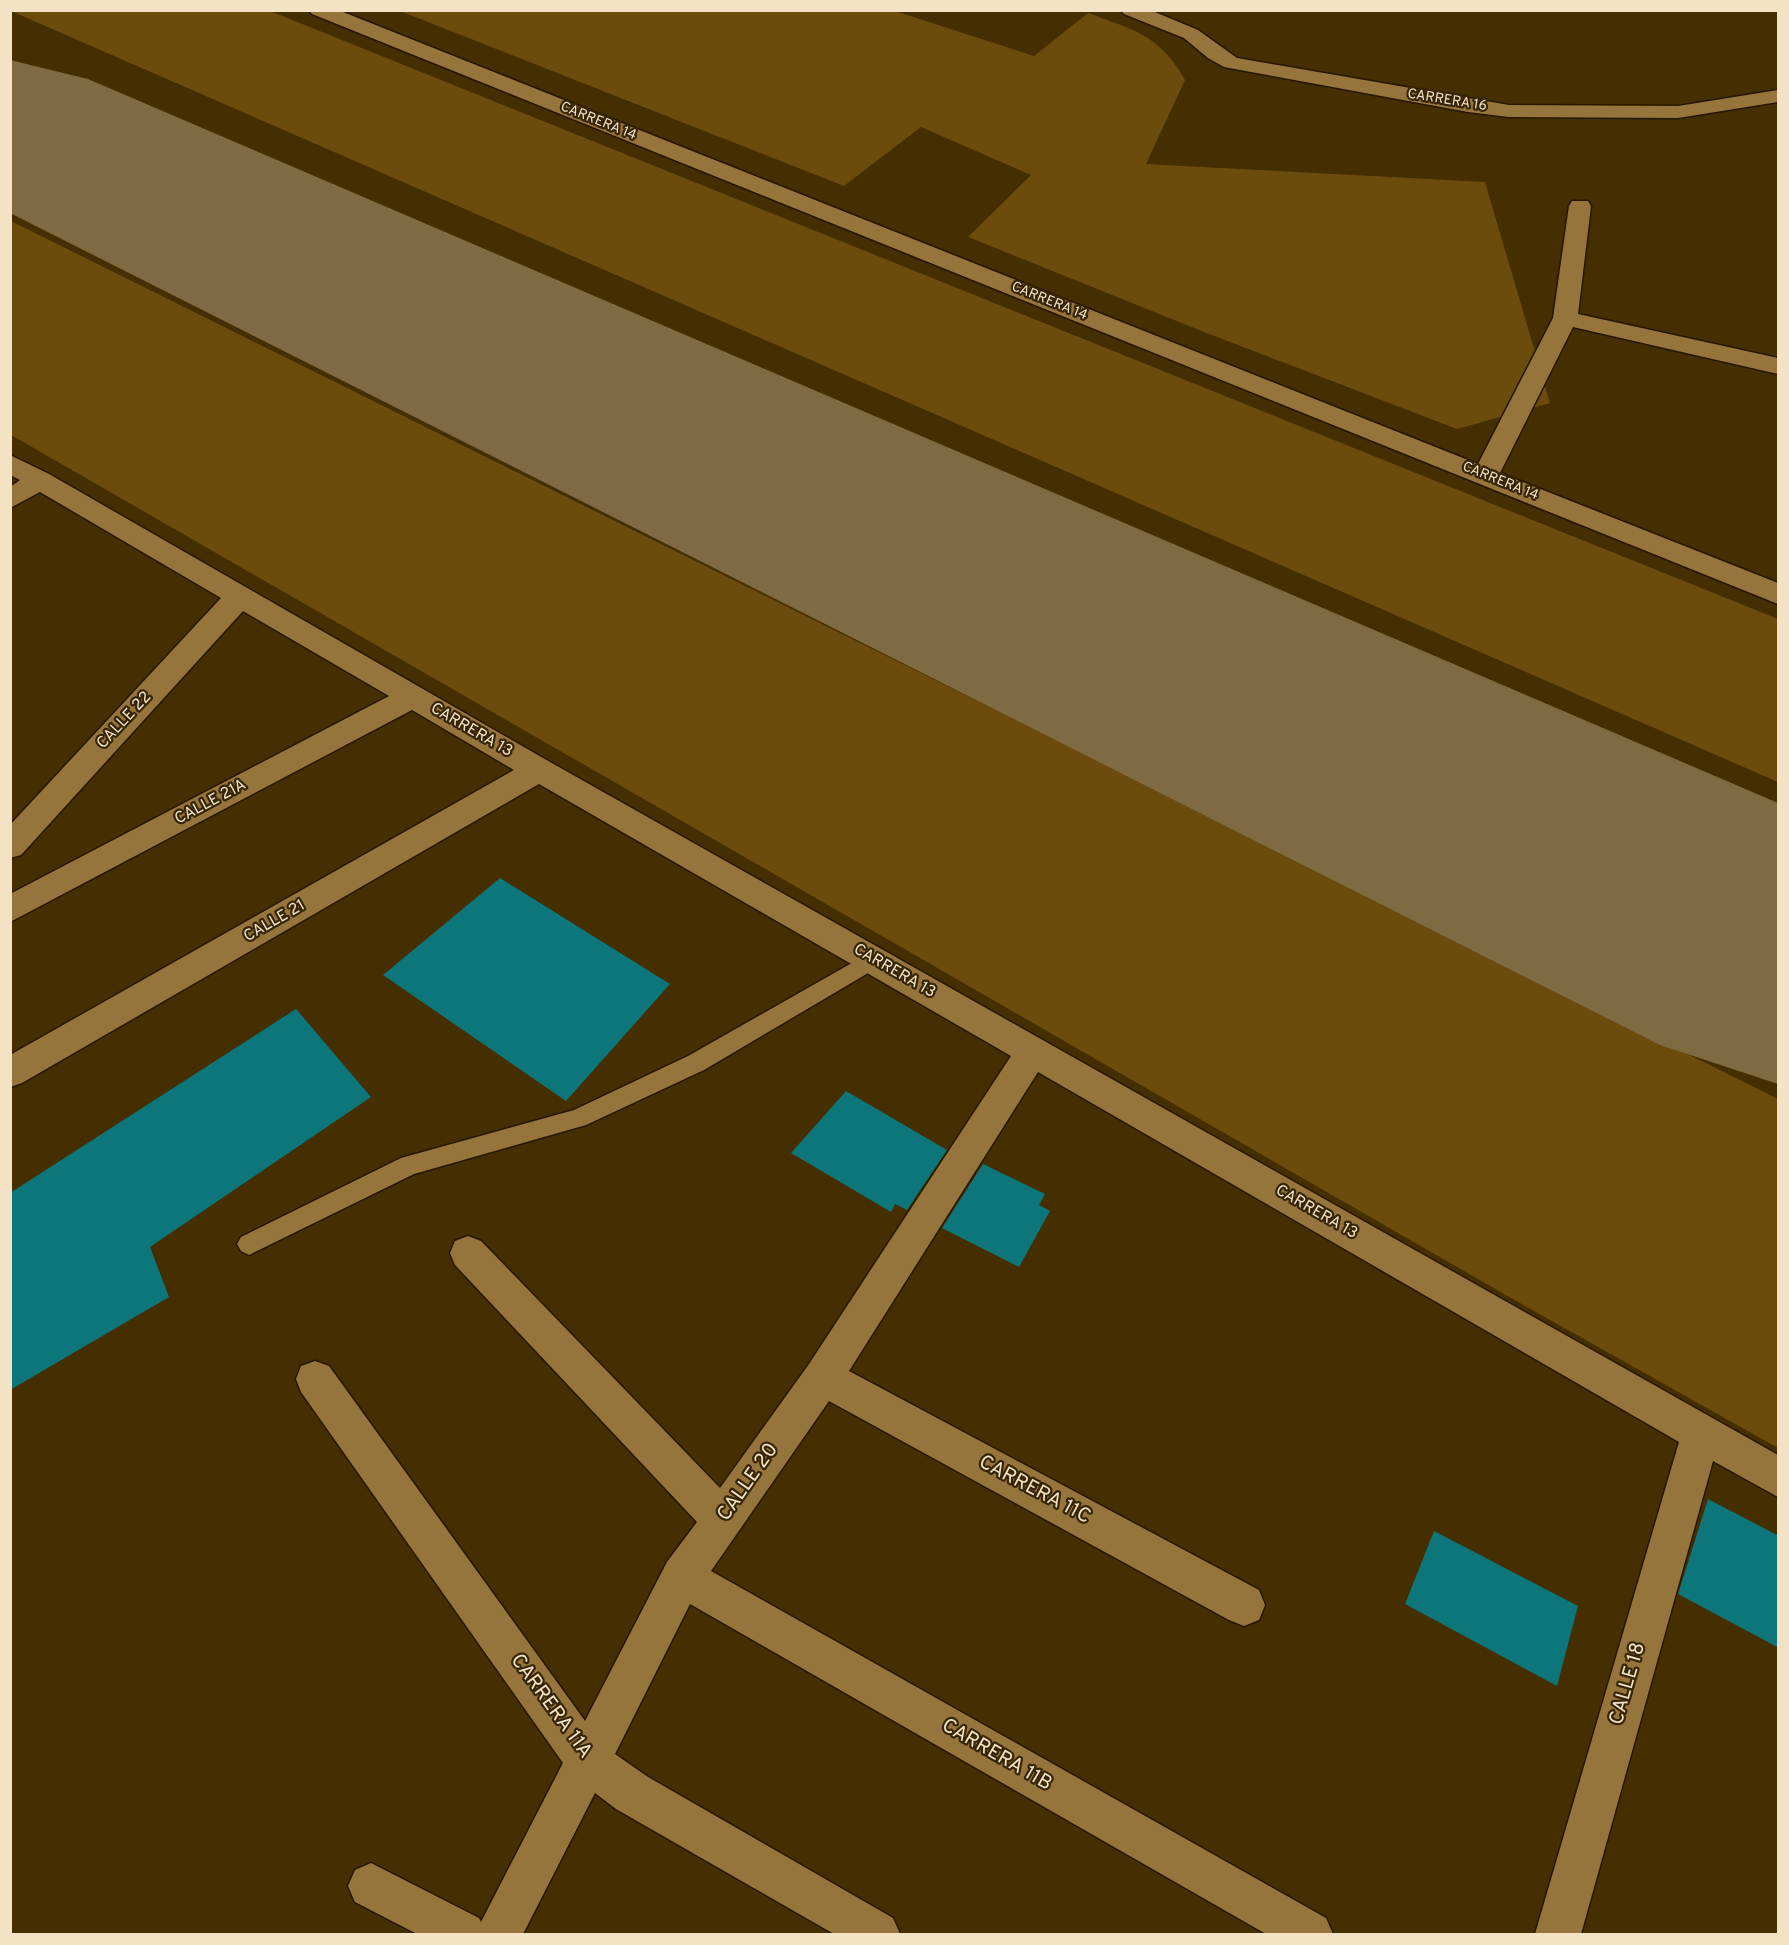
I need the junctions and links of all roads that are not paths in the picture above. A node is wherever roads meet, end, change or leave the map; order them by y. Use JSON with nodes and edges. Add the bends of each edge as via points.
{"nodes":[{"id":1,"x":319,"y":10,"type":"edge"},
{"id":2,"x":1131,"y":10,"type":"edge"},
{"id":3,"x":1779,"y":96,"type":"edge"},
{"id":4,"x":1580,"y":206,"type":"dead end"},
{"id":5,"x":1565,"y":318,"type":"junction"},
{"id":6,"x":1779,"y":366,"type":"edge"},
{"id":7,"x":10,"y":463,"type":"edge"},
{"id":8,"x":1485,"y":476,"type":"junction"},
{"id":9,"x":40,"y":480,"type":"junction"},
{"id":10,"x":10,"y":499,"type":"edge"},
{"id":11,"x":1779,"y":594,"type":"edge"},
{"id":12,"x":239,"y":597,"type":"junction"},
{"id":13,"x":412,"y":697,"type":"junction"},
{"id":14,"x":539,"y":770,"type":"junction"},
{"id":15,"x":10,"y":846,"type":"edge"},
{"id":16,"x":10,"y":909,"type":"edge"},
{"id":17,"x":873,"y":960,"type":"junction"},
{"id":18,"x":1033,"y":1051,"type":"junction"},
{"id":19,"x":10,"y":1073,"type":"edge"},
{"id":20,"x":249,"y":1244,"type":"dead end"},
{"id":21,"x":468,"y":1253,"type":"dead end"},
{"id":22,"x":823,"y":1377,"type":"junction"},
{"id":23,"x":315,"y":1379,"type":"dead end"},
{"id":24,"x":1701,"y":1434,"type":"junction"},
{"id":25,"x":1779,"y":1477,"type":"edge"},
{"id":26,"x":723,"y":1520,"type":"junction"},
{"id":27,"x":682,"y":1577,"type":"junction"},
{"id":28,"x":1244,"y":1605,"type":"dead end"},
{"id":29,"x":588,"y":1761,"type":"junction"},
{"id":30,"x":371,"y":1886,"type":"dead end"},
{"id":31,"x":463,"y":1935,"type":"edge"},
{"id":32,"x":499,"y":1935,"type":"edge"},
{"id":33,"x":877,"y":1935,"type":"edge"},
{"id":34,"x":1310,"y":1935,"type":"edge"},
{"id":35,"x":1558,"y":1935,"type":"edge"}],
"edges":[{"from":1,"to":8,"type":"street","name":"CARRERA 14"},
{"from":2,"to":3,"type":"street","name":"CARRERA 16","via":[[1191,34],[1231,63],[1468,106],[1558,113],[1678,112]]},
{"from":4,"to":5,"type":"street"},
{"from":5,"to":6,"type":"street"},
{"from":5,"to":8,"type":"street"},
{"from":7,"to":9,"type":"street","name":"CARRERA 13"},
{"from":8,"to":11,"type":"street","name":"CARRERA 14"},
{"from":9,"to":10,"type":"street"},
{"from":9,"to":12,"type":"street","name":"CARRERA 13"},
{"from":12,"to":13,"type":"street","name":"CARRERA 13"},
{"from":12,"to":15,"type":"street","name":"CALLE 22"},
{"from":13,"to":14,"type":"street","name":"CARRERA 13"},
{"from":13,"to":16,"type":"street","name":"CALLE 21A"},
{"from":14,"to":17,"type":"street","name":"CARRERA 13"},
{"from":14,"to":19,"type":"street","name":"CALLE 21"},
{"from":17,"to":18,"type":"street","name":"CARRERA 13"},
{"from":17,"to":20,"type":"lane","via":[[696,1063],[578,1119],[409,1165]]},
{"from":18,"to":22,"type":"street","name":"CALLE 20"},
{"from":18,"to":24,"type":"street","name":"CARRERA 13"},
{"from":21,"to":26,"type":"street"},
{"from":22,"to":26,"type":"street","name":"CALLE 20"},
{"from":22,"to":28,"type":"street","name":"CARRERA 11C"},
{"from":23,"to":29,"type":"street","name":"CARRERA 11A"},
{"from":24,"to":25,"type":"street","name":"CARRERA 13"},
{"from":24,"to":35,"type":"street","name":"CALLE 18"},
{"from":26,"to":27,"type":"street","name":"CALLE 20"},
{"from":27,"to":29,"type":"street","name":"CALLE 20"},
{"from":27,"to":34,"type":"street","name":"CARRERA 11B"},
{"from":29,"to":32,"type":"street","name":"CALLE 20"},
{"from":29,"to":33,"type":"street","name":"CARRERA 11A","via":[[632,1793]]},
{"from":30,"to":31,"type":"street"}]}
